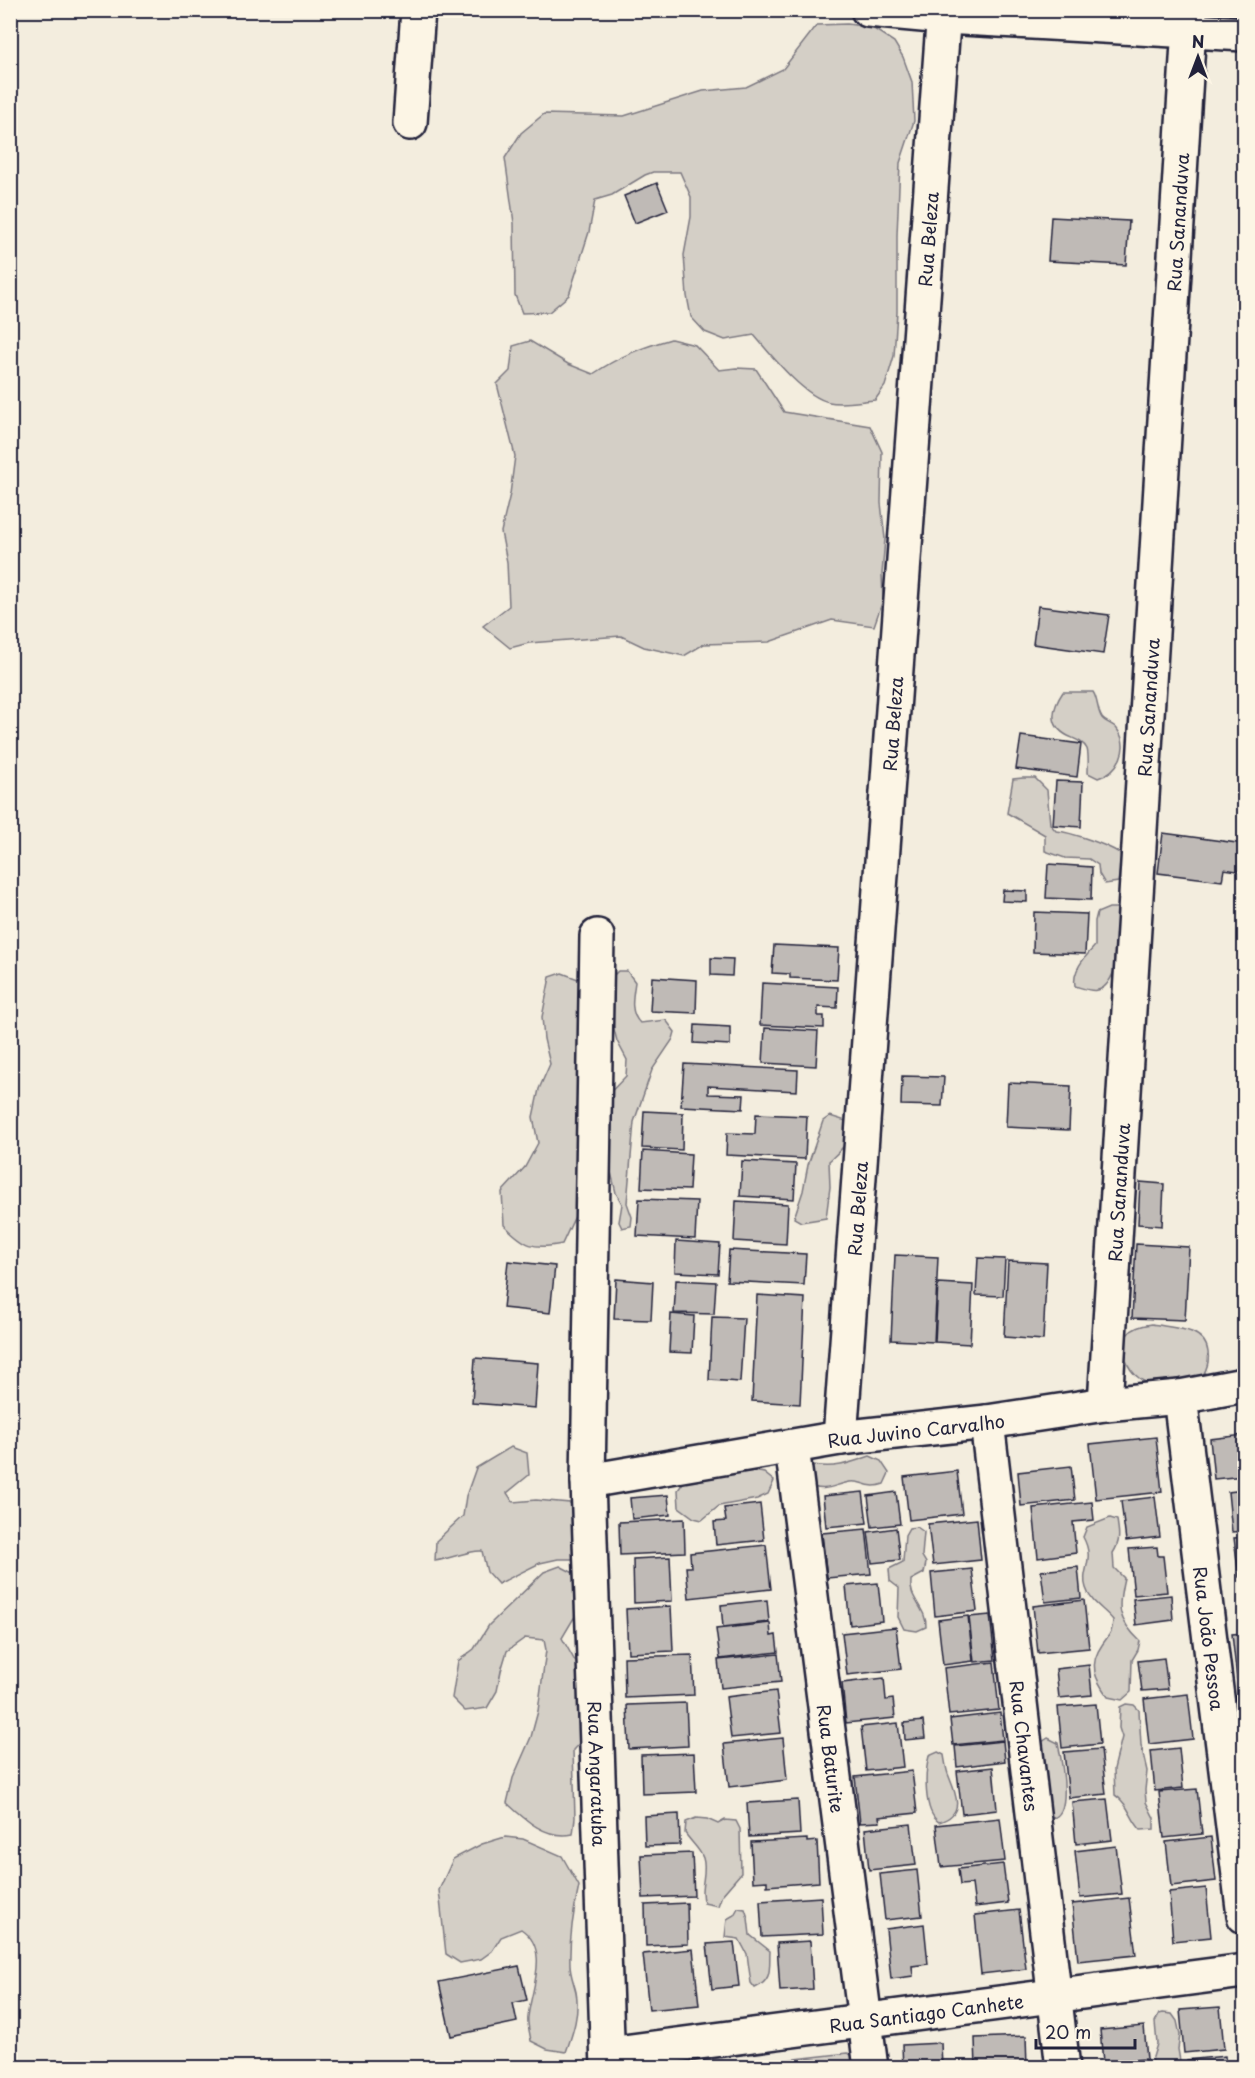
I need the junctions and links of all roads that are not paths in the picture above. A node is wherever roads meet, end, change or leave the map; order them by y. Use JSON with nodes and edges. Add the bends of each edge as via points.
{"nodes":[{"id":1,"x":418,"y":10,"type":"edge"},
{"id":2,"x":868,"y":10,"type":"edge"},
{"id":3,"x":944,"y":14,"type":"edge"},
{"id":4,"x":1189,"y":20,"type":"edge"},
{"id":5,"x":1245,"y":34,"type":"edge"},
{"id":6,"x":410,"y":123,"type":"dead end"},
{"id":7,"x":597,"y":936,"type":"dead end"},
{"id":8,"x":1245,"y":1385,"type":"edge"},
{"id":9,"x":1180,"y":1397,"type":"junction"},
{"id":10,"x":1105,"y":1404,"type":"junction"},
{"id":11,"x":987,"y":1422,"type":"junction"},
{"id":12,"x":840,"y":1438,"type":"junction"},
{"id":13,"x":792,"y":1447,"type":"junction"},
{"id":14,"x":588,"y":1481,"type":"junction"},
{"id":15,"x":1245,"y":1916,"type":"edge"},
{"id":16,"x":1245,"y":1971,"type":"edge"},
{"id":17,"x":1054,"y":1996,"type":"junction"},
{"id":18,"x":865,"y":2020,"type":"junction"},
{"id":19,"x":608,"y":2061,"type":"edge"},
{"id":20,"x":871,"y":2067,"type":"edge"},
{"id":21,"x":1063,"y":2067,"type":"edge"}],
"edges":[{"from":1,"to":6,"type":"street"},
{"from":2,"to":3,"type":"street"},
{"from":3,"to":4,"type":"street"},
{"from":3,"to":12,"type":"street","name":"Rua Beleza"},
{"from":4,"to":5,"type":"street"},
{"from":4,"to":10,"type":"street","name":"Rua Sananduva"},
{"from":7,"to":14,"type":"street","name":"Rua Angaratuba"},
{"from":8,"to":9,"type":"street","name":"Rua Juvino Carvalho"},
{"from":9,"to":10,"type":"street","name":"Rua Juvino Carvalho"},
{"from":9,"to":15,"type":"street","name":"Rua João Pessoa"},
{"from":10,"to":11,"type":"street","name":"Rua Juvino Carvalho"},
{"from":11,"to":12,"type":"street","name":"Rua Juvino Carvalho"},
{"from":11,"to":17,"type":"street","name":"Rua Chavantes"},
{"from":12,"to":13,"type":"street","name":"Rua Juvino Carvalho"},
{"from":13,"to":14,"type":"street","name":"Rua Juvino Carvalho"},
{"from":13,"to":18,"type":"street","name":"Rua Baturite"},
{"from":14,"to":19,"type":"street","name":"Rua Angaratuba"},
{"from":16,"to":17,"type":"street","name":"Rua Santiago Canhete"},
{"from":17,"to":18,"type":"street","name":"Rua Santiago Canhete"},
{"from":17,"to":21,"type":"street","name":"Rua Chavantes"},
{"from":18,"to":19,"type":"street","name":"Rua Santiago Canhete"},
{"from":18,"to":20,"type":"street","name":"Rua Baturite"}]}
